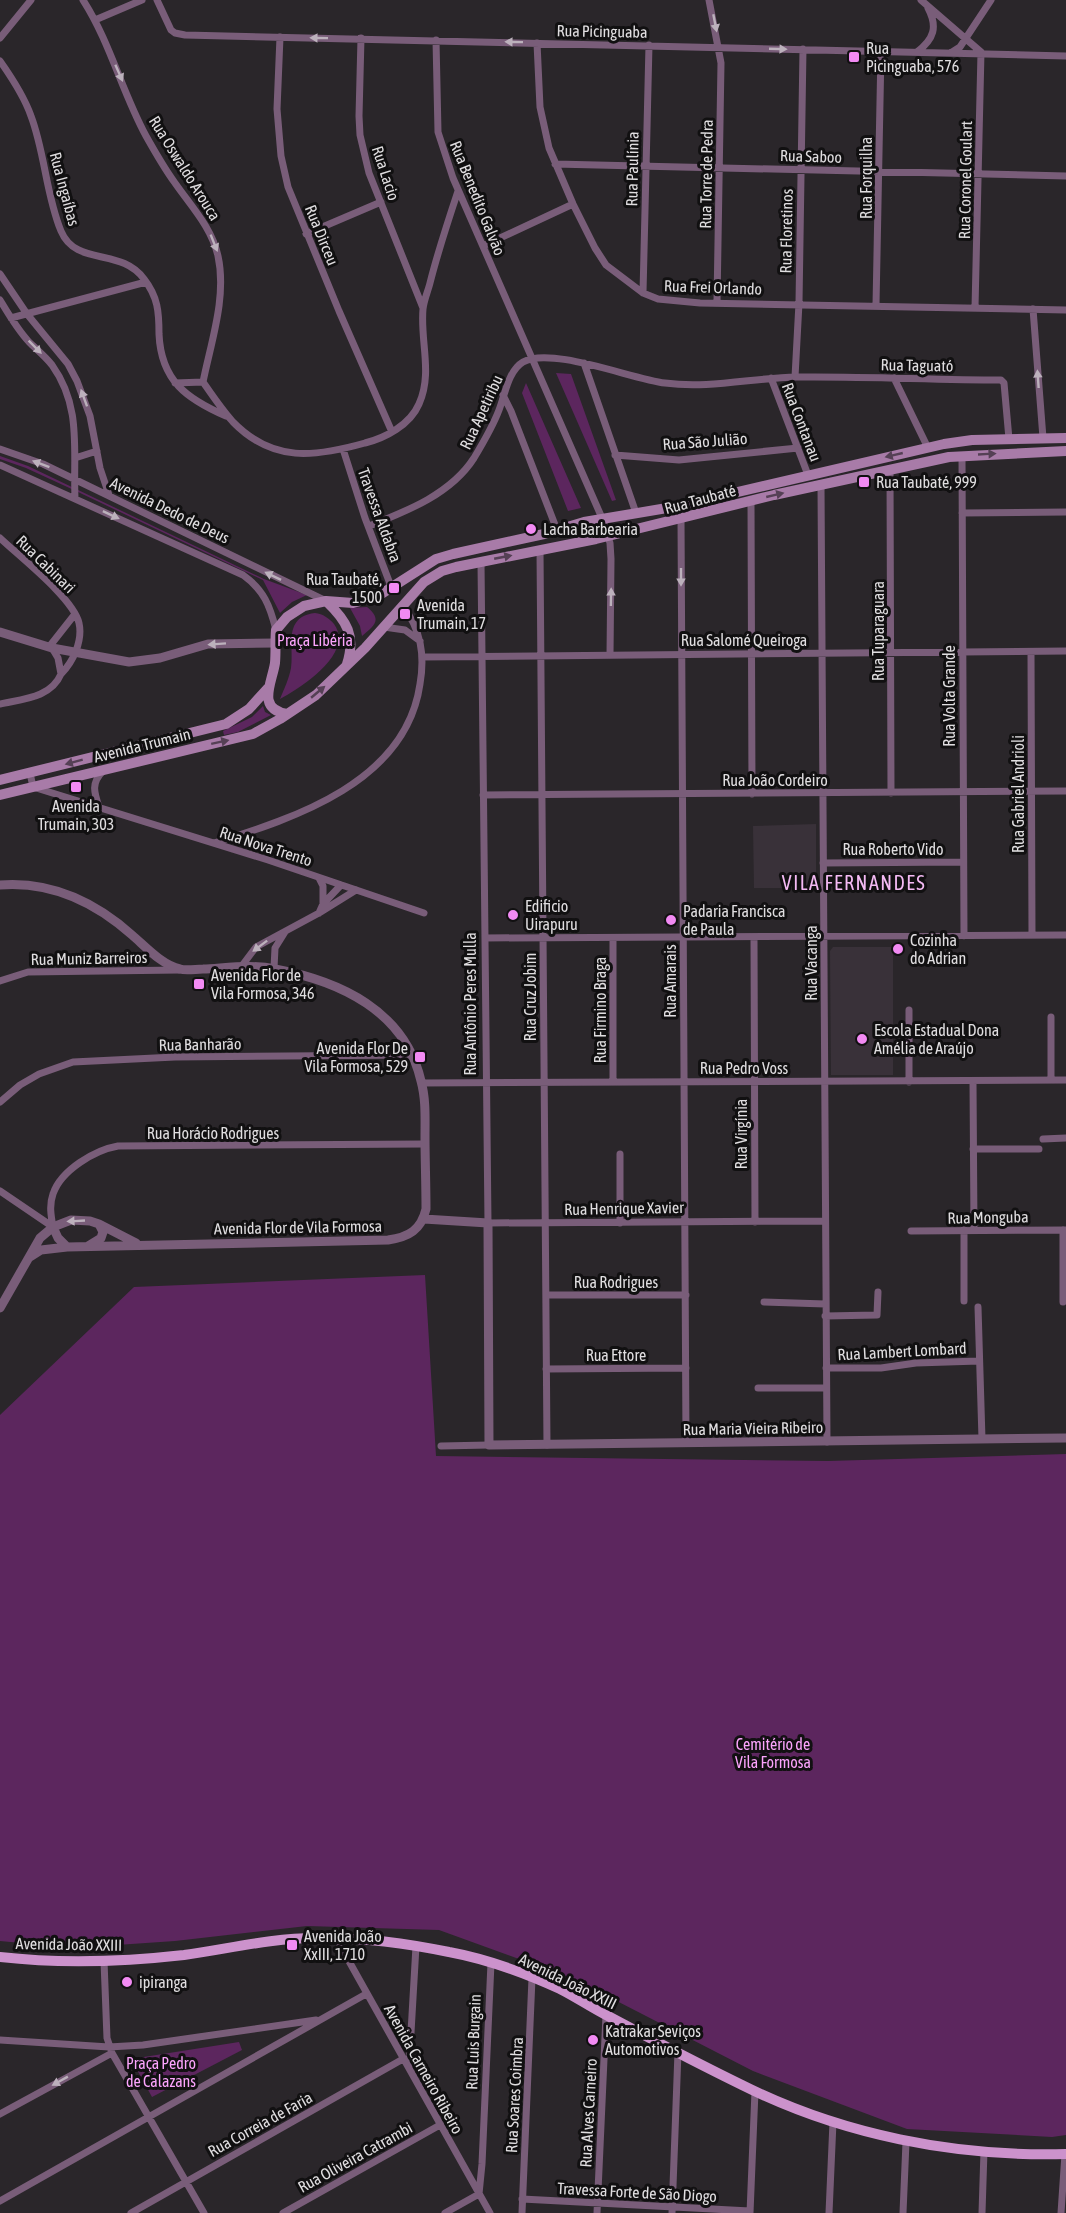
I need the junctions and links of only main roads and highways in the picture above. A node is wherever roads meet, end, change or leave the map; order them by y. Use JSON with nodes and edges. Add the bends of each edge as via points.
{"nodes":[{"id":1,"x":1066,"y":438,"type":"edge"},
{"id":2,"x":1066,"y":451,"type":"edge"},
{"id":3,"x":378,"y":596,"type":"junction"},
{"id":4,"x":326,"y":601,"type":"junction"},
{"id":5,"x":403,"y":606,"type":"junction"},
{"id":6,"x":346,"y":667,"type":"junction"},
{"id":7,"x":268,"y":688,"type":"junction"},
{"id":8,"x":287,"y":714,"type":"junction"},
{"id":9,"x":0,"y":780,"type":"edge"},
{"id":10,"x":0,"y":795,"type":"edge"},
{"id":11,"x":0,"y":1957,"type":"edge"},
{"id":12,"x":1065,"y":2154,"type":"edge"}],
"edges":[{"from":1,"to":3,"type":"main road","name":"Rua Taubaté","one_way":true,"via":[[972,440],[673,507],[602,518],[436,559]]},
{"from":5,"to":2,"type":"main road","name":"Rua Taubaté","one_way":true,"via":[[424,582],[456,567],[608,536],[890,469],[962,456]]},
{"from":3,"to":4,"type":"main road","name":"Rua Taubaté","via":[[353,603]]},
{"from":3,"to":5,"type":"main road"},
{"from":4,"to":6,"type":"main road","via":[[346,623],[351,639]]},
{"from":4,"to":7,"type":"main road","via":[[304,606],[286,617],[276,630],[275,663]]},
{"from":5,"to":6,"type":"main road","name":"Rua Taubaté"},
{"from":8,"to":6,"type":"main road","one_way":true,"via":[[316,695]]},
{"from":7,"to":8,"type":"main road","via":[[271,706]]},
{"from":7,"to":9,"type":"main road","name":"Avenida Trumain","one_way":true,"via":[[249,709],[226,724]]},
{"from":10,"to":8,"type":"main road","name":"Avenida Trumain","one_way":true,"via":[[240,738]]},
{"from":11,"to":12,"type":"main road","name":"Avenida João XXIII","via":[[104,1961],[186,1954],[264,1941],[336,1938],[450,1952],[491,1963],[562,1991],[755,2091],[833,2122],[906,2142],[1017,2154]]}]}
